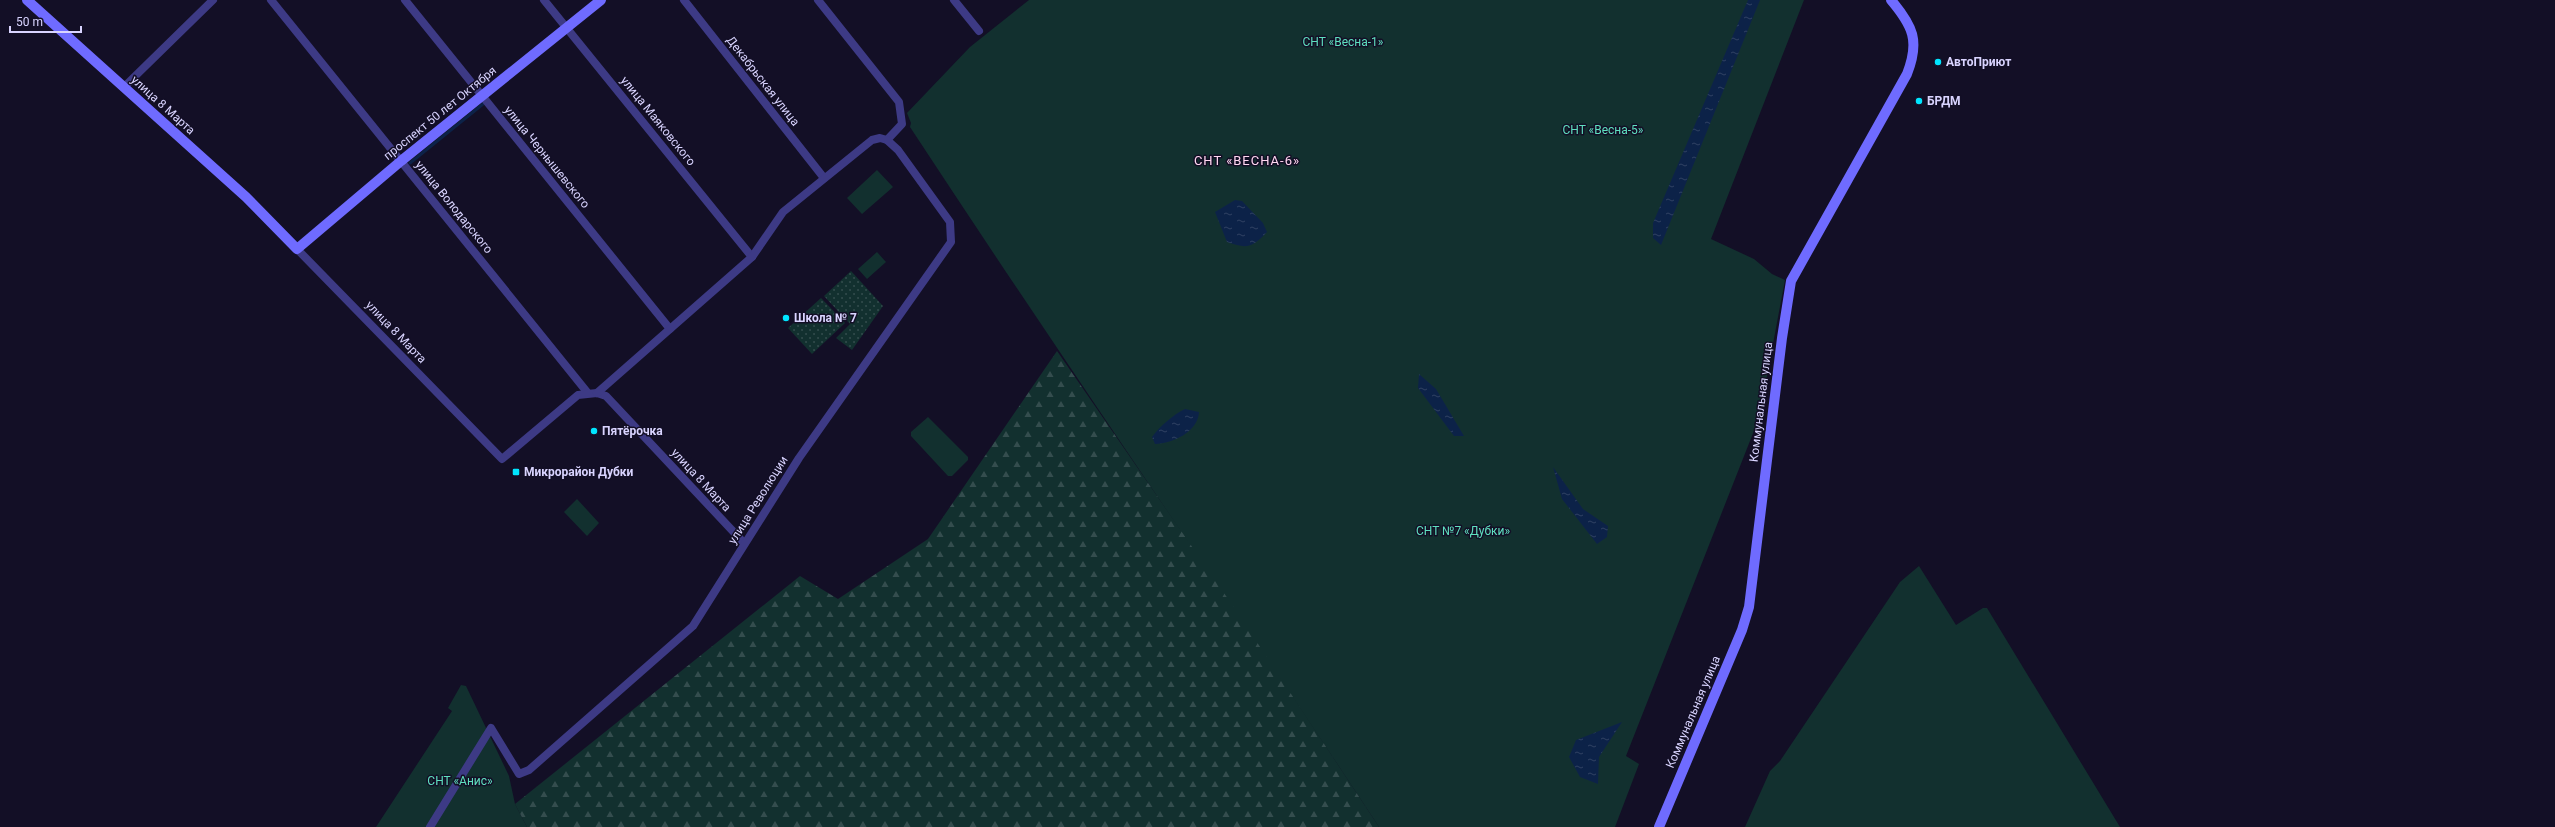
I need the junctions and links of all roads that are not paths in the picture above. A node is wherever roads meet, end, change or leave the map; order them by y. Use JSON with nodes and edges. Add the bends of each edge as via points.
{"nodes":[{"id":1,"x":27,"y":0,"type":"edge"},
{"id":2,"x":213,"y":0,"type":"edge"},
{"id":3,"x":271,"y":0,"type":"edge"},
{"id":4,"x":405,"y":0,"type":"edge"},
{"id":5,"x":544,"y":0,"type":"edge"},
{"id":6,"x":601,"y":0,"type":"edge"},
{"id":7,"x":684,"y":0,"type":"edge"},
{"id":8,"x":818,"y":0,"type":"edge"},
{"id":9,"x":954,"y":0,"type":"edge"},
{"id":10,"x":1891,"y":0,"type":"edge"},
{"id":11,"x":568,"y":27,"type":"junction"},
{"id":12,"x":979,"y":31,"type":"dead end"},
{"id":13,"x":124,"y":87,"type":"junction"},
{"id":14,"x":482,"y":96,"type":"junction"},
{"id":15,"x":887,"y":140,"type":"junction"},
{"id":16,"x":401,"y":160,"type":"junction"},
{"id":17,"x":824,"y":178,"type":"junction"},
{"id":18,"x":297,"y":249,"type":"junction"},
{"id":19,"x":752,"y":257,"type":"junction"},
{"id":20,"x":670,"y":329,"type":"junction"},
{"id":21,"x":587,"y":392,"type":"junction"},
{"id":22,"x":597,"y":393,"type":"junction"},
{"id":23,"x":744,"y":543,"type":"junction"},
{"id":24,"x":430,"y":827,"type":"edge"},
{"id":25,"x":1659,"y":827,"type":"edge"}],
"edges":[{"from":1,"to":13,"type":"street","name":"улица 8 Марта"},
{"from":2,"to":13,"type":"street"},
{"from":3,"to":16,"type":"street","name":"улица Володарского"},
{"from":4,"to":14,"type":"street","name":"улица Чернышевского"},
{"from":5,"to":11,"type":"street","name":"улица Маяковского"},
{"from":6,"to":11,"type":"street","name":"проспект 50 лет Октября"},
{"from":7,"to":17,"type":"street","name":"Декабрьская улица"},
{"from":8,"to":15,"type":"street","via":[[899,102],[902,124]]},
{"from":9,"to":12,"type":"street"},
{"from":10,"to":25,"type":"street","name":"Коммунальная улица","via":[[1911,28],[1914,40],[1912,61],[1792,281],[1782,338],[1749,607],[1742,630]]},
{"from":11,"to":14,"type":"street","name":"проспект 50 лет Октября"},
{"from":11,"to":19,"type":"street","name":"улица Маяковского"},
{"from":13,"to":18,"type":"street","name":"улица 8 Марта","via":[[246,196]]},
{"from":14,"to":16,"type":"street","name":"проспект 50 лет Октября"},
{"from":14,"to":20,"type":"street","name":"улица Чернышевского"},
{"from":15,"to":17,"type":"street","via":[[872,140]]},
{"from":15,"to":23,"type":"street","name":"улица Революции","via":[[898,150],[950,222],[951,242],[799,458]]},
{"from":16,"to":18,"type":"street","name":"проспект 50 лет Октября"},
{"from":16,"to":21,"type":"street","name":"улица Володарского"},
{"from":17,"to":19,"type":"street","via":[[783,212]]},
{"from":18,"to":21,"type":"street","name":"улица 8 Марта","via":[[502,459],[578,395]]},
{"from":19,"to":20,"type":"street"},
{"from":20,"to":22,"type":"street"},
{"from":21,"to":22,"type":"street","name":"улица 8 Марта"},
{"from":22,"to":23,"type":"street","name":"улица 8 Марта","via":[[606,396]]},
{"from":23,"to":24,"type":"street","name":"улица Революции","via":[[693,626],[529,770],[520,774],[491,728]]}]}
